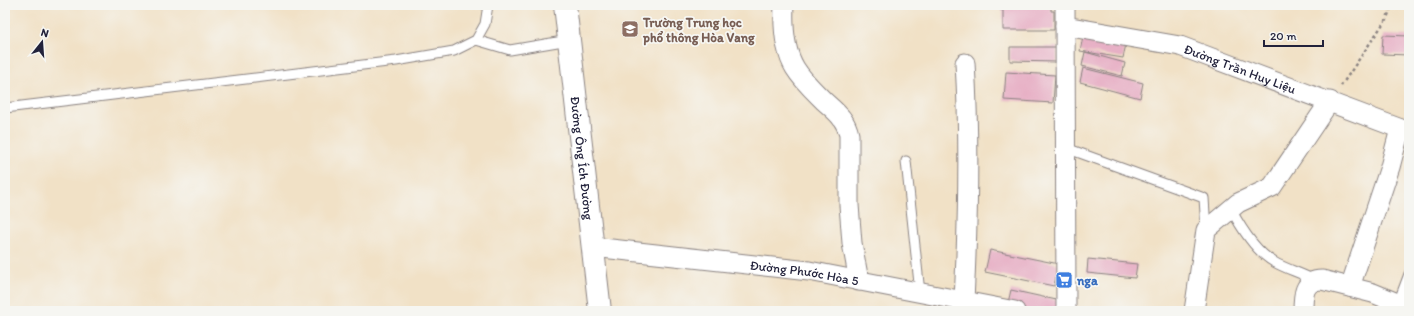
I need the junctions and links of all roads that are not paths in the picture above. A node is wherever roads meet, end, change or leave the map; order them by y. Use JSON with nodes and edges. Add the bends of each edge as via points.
{"nodes":[{"id":1,"x":488,"y":5,"type":"edge"},
{"id":2,"x":565,"y":5,"type":"edge"},
{"id":3,"x":784,"y":5,"type":"edge"},
{"id":4,"x":1065,"y":5,"type":"edge"},
{"id":5,"x":1065,"y":26,"type":"junction"},
{"id":6,"x":476,"y":40,"type":"junction"},
{"id":7,"x":569,"y":40,"type":"junction"},
{"id":8,"x":965,"y":63,"type":"dead end"},
{"id":9,"x":1330,"y":101,"type":"junction"},
{"id":10,"x":5,"y":108,"type":"edge"},
{"id":11,"x":1404,"y":130,"type":"edge"},
{"id":12,"x":1066,"y":148,"type":"junction"},
{"id":13,"x":906,"y":161,"type":"dead end"},
{"id":14,"x":1231,"y":209,"type":"junction"},
{"id":15,"x":1206,"y":230,"type":"junction"},
{"id":16,"x":593,"y":247,"type":"junction"},
{"id":17,"x":1409,"y":274,"type":"edge"},
{"id":18,"x":1314,"y":280,"type":"junction"},
{"id":19,"x":859,"y":281,"type":"junction"},
{"id":20,"x":1350,"y":287,"type":"junction"},
{"id":21,"x":920,"y":292,"type":"junction"},
{"id":22,"x":964,"y":301,"type":"junction"},
{"id":23,"x":1404,"y":306,"type":"edge"},
{"id":24,"x":600,"y":311,"type":"edge"},
{"id":25,"x":1015,"y":311,"type":"edge"},
{"id":26,"x":1066,"y":311,"type":"edge"},
{"id":27,"x":1194,"y":311,"type":"edge"},
{"id":28,"x":1302,"y":311,"type":"edge"}],
"edges":[{"from":1,"to":6,"type":"lane","via":[[485,24]]},
{"from":2,"to":7,"type":"main road","name":"Đường Ông Ích Đường"},
{"from":3,"to":19,"type":"street","via":[[783,23],[787,47],[795,68],[808,85],[847,124],[849,205]]},
{"from":4,"to":5,"type":"street"},
{"from":5,"to":9,"type":"street","name":"Đường Trần Huy Liệu","via":[[1180,46]]},
{"from":5,"to":12,"type":"street"},
{"from":6,"to":7,"type":"lane","via":[[510,50]]},
{"from":6,"to":10,"type":"lane","via":[[454,51],[396,61]]},
{"from":7,"to":16,"type":"main road","name":"Đường Ông Ích Đường"},
{"from":8,"to":22,"type":"street","via":[[968,107]]},
{"from":9,"to":11,"type":"street","name":"Đường Trần Huy Liệu"},
{"from":9,"to":14,"type":"street","via":[[1272,187]]},
{"from":11,"to":20,"type":"street"},
{"from":12,"to":15,"type":"lane","via":[[1204,198]]},
{"from":12,"to":26,"type":"street"},
{"from":13,"to":21,"type":"lane"},
{"from":14,"to":15,"type":"street"},
{"from":14,"to":18,"type":"lane","via":[[1255,245],[1273,262]]},
{"from":15,"to":27,"type":"street"},
{"from":16,"to":19,"type":"street","name":"Đường Phước Hòa 5","via":[[809,271]]},
{"from":16,"to":24,"type":"main road","name":"Đường Ông Ích Đường"},
{"from":17,"to":23,"type":"lane"},
{"from":18,"to":20,"type":"street"},
{"from":18,"to":28,"type":"street","via":[[1308,285],[1304,295]]},
{"from":19,"to":21,"type":"street","name":"Đường Phước Hòa 5"},
{"from":20,"to":23,"type":"street"},
{"from":21,"to":22,"type":"street","name":"Đường Phước Hòa 5"},
{"from":22,"to":25,"type":"street","name":"Đường Phước Hòa 5"}]}
